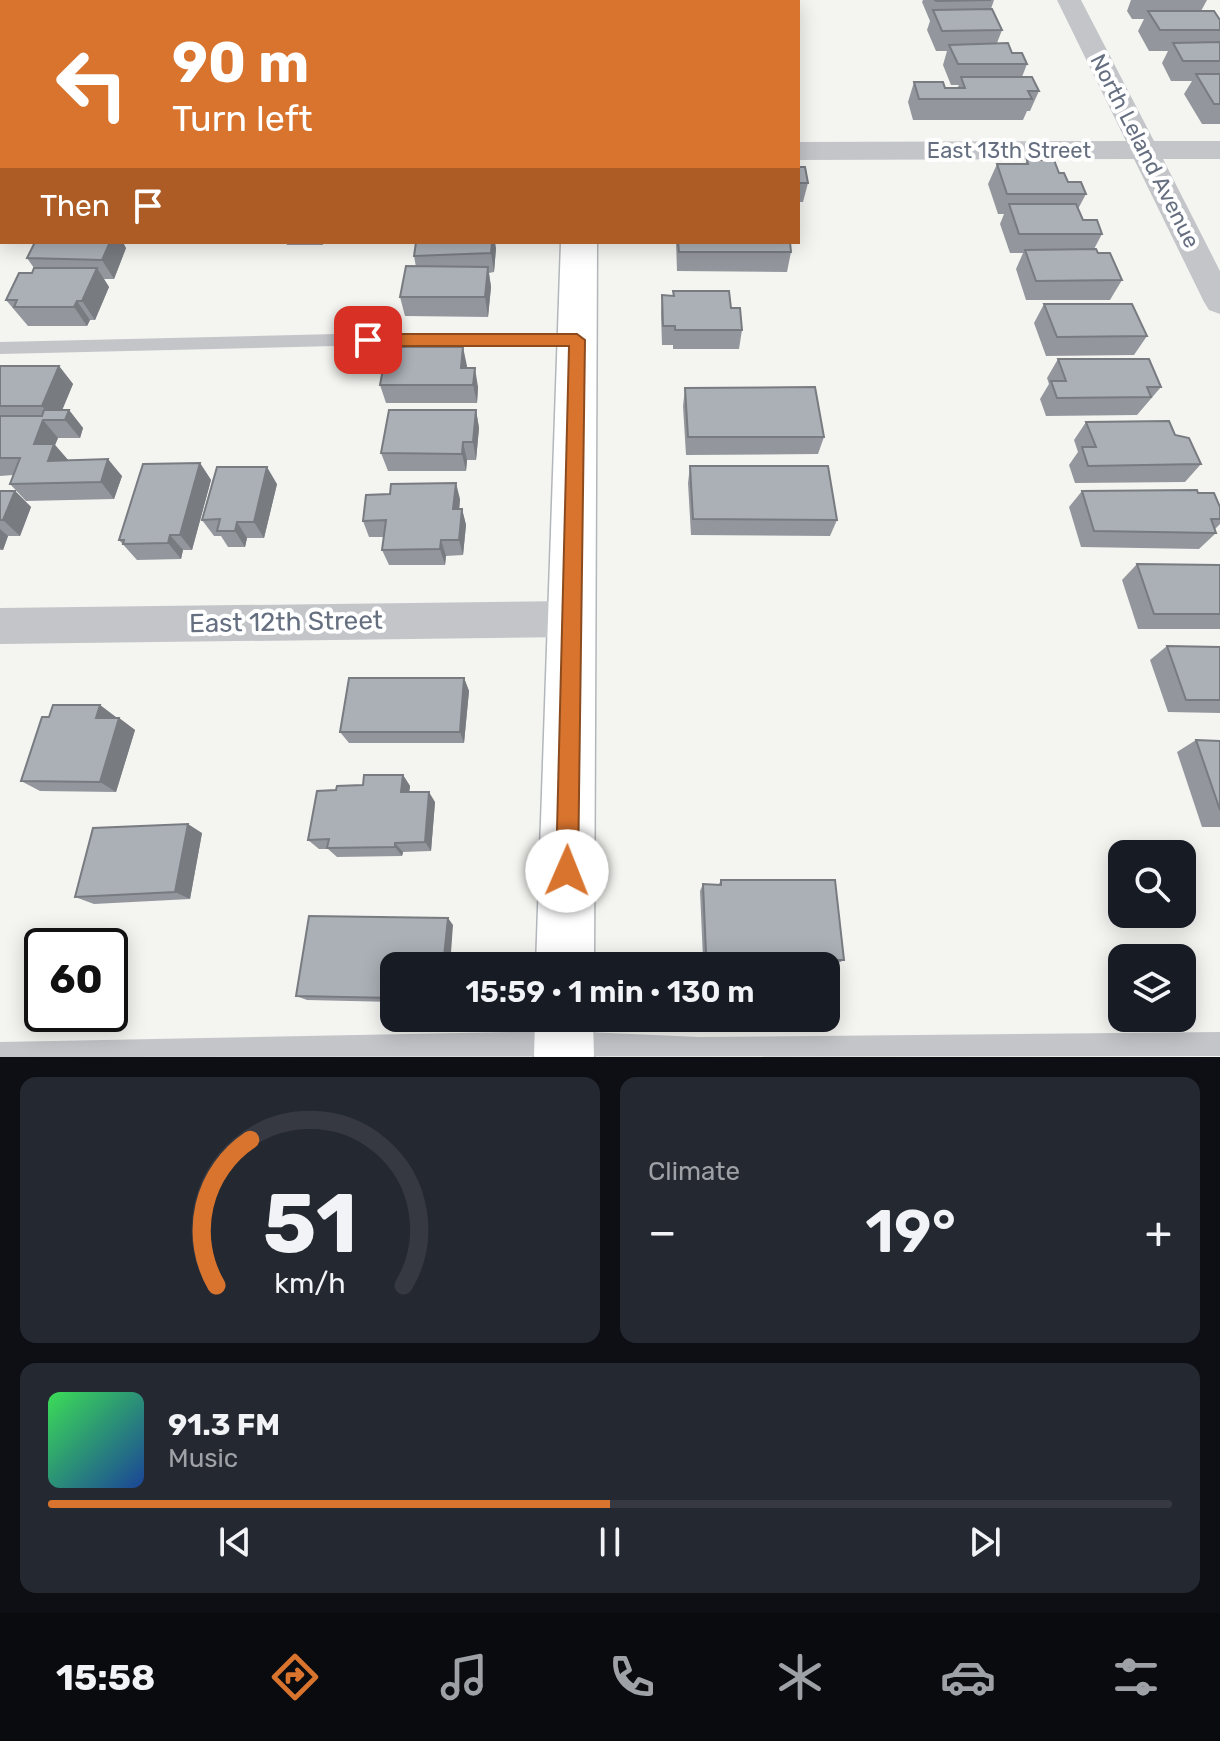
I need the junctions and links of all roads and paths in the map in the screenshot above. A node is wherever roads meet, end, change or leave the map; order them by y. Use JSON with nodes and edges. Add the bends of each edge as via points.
{"nodes":[{"id":1,"x":1069,"y":0,"type":"edge"},
{"id":2,"x":1144,"y":150,"type":"junction"},
{"id":3,"x":1220,"y":150,"type":"edge"},
{"id":4,"x":800,"y":151,"type":"edge"},
{"id":5,"x":579,"y":244,"type":"edge"},
{"id":6,"x":1220,"y":302,"type":"edge"},
{"id":7,"x":577,"y":340,"type":"junction"},
{"id":8,"x":0,"y":348,"type":"edge"},
{"id":9,"x":571,"y":619,"type":"junction"},
{"id":10,"x":0,"y":626,"type":"edge"},
{"id":11,"x":565,"y":952,"type":"edge"},
{"id":12,"x":564,"y":1039,"type":"edge"},
{"id":13,"x":1220,"y":1044,"type":"edge"},
{"id":14,"x":0,"y":1054,"type":"edge"}],
"edges":[{"from":1,"to":2,"type":"street","name":"North Leland Avenue"},
{"from":2,"to":3,"type":"street","name":"East 13th Street"},
{"from":2,"to":4,"type":"street","name":"East 13th Street"},
{"from":2,"to":6,"type":"street","name":"North Leland Avenue"},
{"from":5,"to":7,"type":"main road"},
{"from":7,"to":8,"type":"lane"},
{"from":7,"to":9,"type":"main road"},
{"from":9,"to":10,"type":"street","name":"East 12th Street"},
{"from":9,"to":11,"type":"main road"},
{"from":12,"to":13,"type":"lane","via":[[699,1049]]},
{"from":12,"to":14,"type":"lane"}]}
